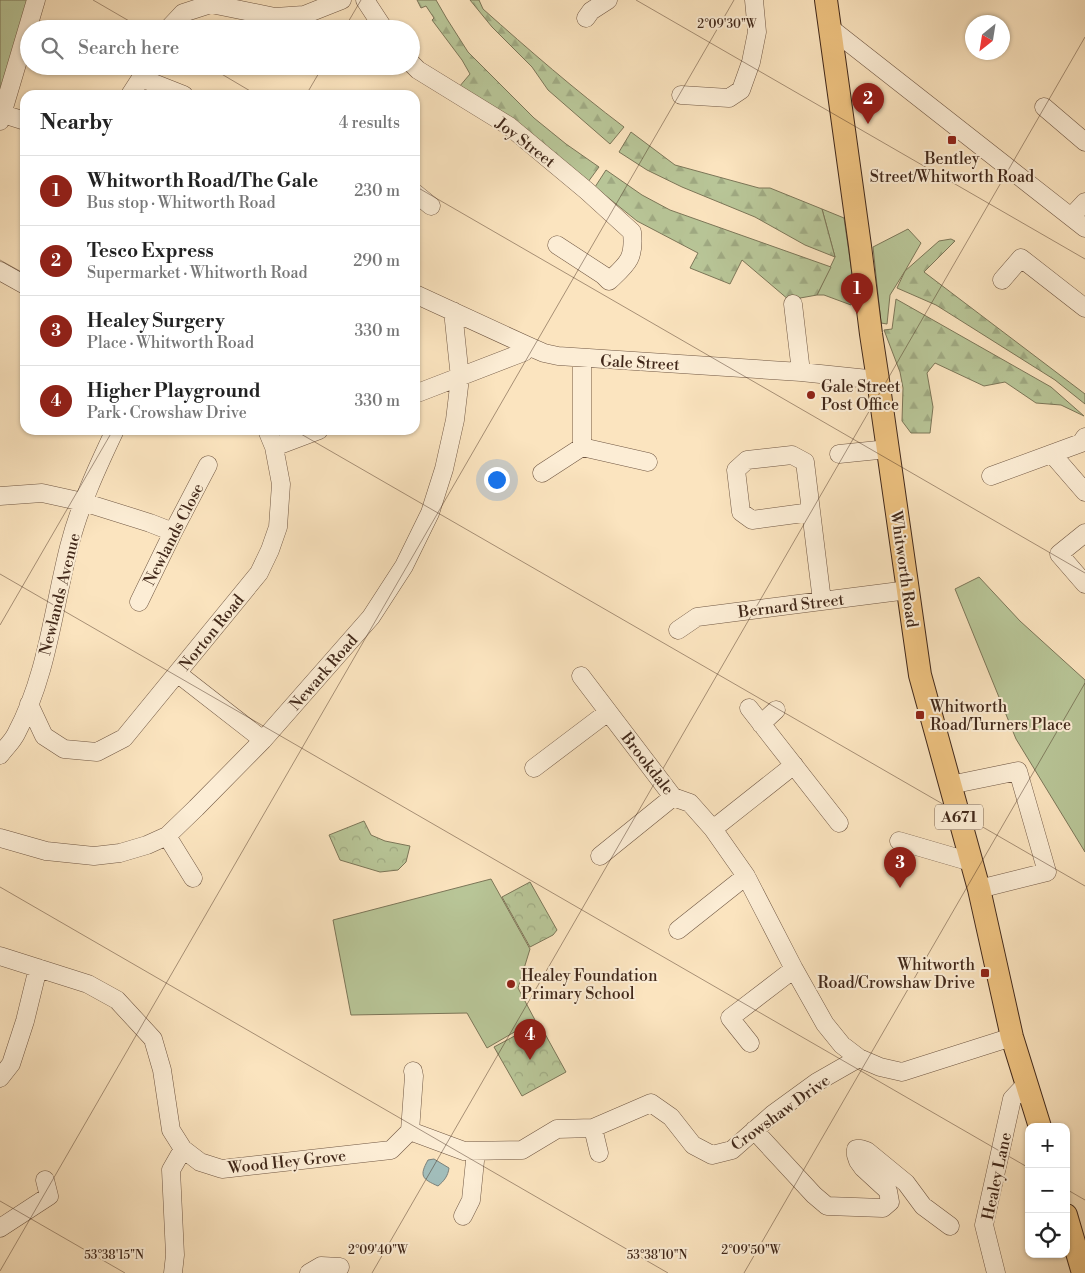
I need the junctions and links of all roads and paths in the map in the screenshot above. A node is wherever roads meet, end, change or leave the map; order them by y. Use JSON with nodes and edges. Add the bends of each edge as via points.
{"nodes":[{"id":1,"x":36,"y":0,"type":"edge"},
{"id":2,"x":342,"y":0,"type":"edge"},
{"id":3,"x":365,"y":0,"type":"edge"},
{"id":4,"x":608,"y":0,"type":"edge"},
{"id":5,"x":754,"y":0,"type":"edge"},
{"id":6,"x":826,"y":0,"type":"edge"},
{"id":7,"x":181,"y":6,"type":"edge"},
{"id":8,"x":586,"y":18,"type":"dead end"},
{"id":9,"x":30,"y":20,"type":"edge"},
{"id":10,"x":173,"y":20,"type":"edge"},
{"id":11,"x":378,"y":20,"type":"edge"},
{"id":12,"x":828,"y":27,"type":"junction"},
{"id":13,"x":20,"y":53,"type":"edge"},
{"id":14,"x":420,"y":71,"type":"edge"},
{"id":15,"x":142,"y":75,"type":"edge"},
{"id":16,"x":149,"y":75,"type":"edge"},
{"id":17,"x":133,"y":90,"type":"edge"},
{"id":18,"x":175,"y":90,"type":"edge"},
{"id":19,"x":681,"y":95,"type":"dead end"},
{"id":20,"x":1044,"y":107,"type":"dead end"},
{"id":21,"x":1,"y":116,"type":"edge"},
{"id":22,"x":20,"y":120,"type":"edge"},
{"id":23,"x":1085,"y":142,"type":"edge"},
{"id":24,"x":420,"y":198,"type":"edge"},
{"id":25,"x":1085,"y":202,"type":"edge"},
{"id":26,"x":431,"y":206,"type":"dead end"},
{"id":27,"x":1071,"y":217,"type":"junction"},
{"id":28,"x":1085,"y":228,"type":"edge"},
{"id":29,"x":557,"y":245,"type":"dead end"},
{"id":30,"x":0,"y":271,"type":"edge"},
{"id":31,"x":1002,"y":280,"type":"dead end"},
{"id":32,"x":20,"y":282,"type":"edge"},
{"id":33,"x":420,"y":296,"type":"edge"},
{"id":34,"x":793,"y":304,"type":"dead end"},
{"id":35,"x":1085,"y":308,"type":"edge"},
{"id":36,"x":453,"y":311,"type":"junction"},
{"id":37,"x":528,"y":346,"type":"junction"},
{"id":38,"x":582,"y":358,"type":"junction"},
{"id":39,"x":801,"y":372,"type":"junction"},
{"id":40,"x":460,"y":378,"type":"junction"},
{"id":41,"x":878,"y":380,"type":"junction"},
{"id":42,"x":420,"y":392,"type":"edge"},
{"id":43,"x":113,"y":435,"type":"edge"},
{"id":44,"x":269,"y":435,"type":"edge"},
{"id":45,"x":306,"y":435,"type":"edge"},
{"id":46,"x":1085,"y":437,"type":"edge"},
{"id":47,"x":274,"y":447,"type":"junction"},
{"id":48,"x":582,"y":447,"type":"junction"},
{"id":49,"x":888,"y":449,"type":"junction"},
{"id":50,"x":839,"y":454,"type":"dead end"},
{"id":51,"x":1052,"y":454,"type":"junction"},
{"id":52,"x":648,"y":462,"type":"dead end"},
{"id":53,"x":208,"y":465,"type":"dead end"},
{"id":54,"x":542,"y":473,"type":"dead end"},
{"id":55,"x":991,"y":476,"type":"dead end"},
{"id":56,"x":1085,"y":492,"type":"edge"},
{"id":57,"x":0,"y":496,"type":"edge"},
{"id":58,"x":84,"y":502,"type":"junction"},
{"id":59,"x":811,"y":512,"type":"junction"},
{"id":60,"x":173,"y":532,"type":"junction"},
{"id":61,"x":1085,"y":533,"type":"edge"},
{"id":62,"x":1085,"y":584,"type":"edge"},
{"id":63,"x":908,"y":590,"type":"junction"},
{"id":64,"x":822,"y":601,"type":"junction"},
{"id":65,"x":139,"y":602,"type":"dead end"},
{"id":66,"x":678,"y":630,"type":"dead end"},
{"id":67,"x":177,"y":673,"type":"junction"},
{"id":68,"x":581,"y":676,"type":"dead end"},
{"id":69,"x":30,"y":704,"type":"junction"},
{"id":70,"x":749,"y":708,"type":"dead end"},
{"id":71,"x":776,"y":710,"type":"dead end"},
{"id":72,"x":608,"y":712,"type":"junction"},
{"id":73,"x":761,"y":724,"type":"junction"},
{"id":74,"x":15,"y":736,"type":"junction"},
{"id":75,"x":44,"y":736,"type":"junction"},
{"id":76,"x":263,"y":740,"type":"junction"},
{"id":77,"x":0,"y":755,"type":"edge"},
{"id":78,"x":794,"y":765,"type":"junction"},
{"id":79,"x":534,"y":768,"type":"dead end"},
{"id":80,"x":950,"y":785,"type":"junction"},
{"id":81,"x":673,"y":797,"type":"junction"},
{"id":82,"x":839,"y":823,"type":"dead end"},
{"id":83,"x":713,"y":829,"type":"junction"},
{"id":84,"x":166,"y":836,"type":"junction"},
{"id":85,"x":0,"y":838,"type":"edge"},
{"id":86,"x":899,"y":841,"type":"dead end"},
{"id":87,"x":600,"y":856,"type":"dead end"},
{"id":88,"x":971,"y":862,"type":"junction"},
{"id":89,"x":746,"y":876,"type":"junction"},
{"id":90,"x":193,"y":878,"type":"dead end"},
{"id":91,"x":979,"y":889,"type":"junction"},
{"id":92,"x":678,"y":930,"type":"dead end"},
{"id":93,"x":0,"y":956,"type":"edge"},
{"id":94,"x":38,"y":968,"type":"junction"},
{"id":95,"x":794,"y":969,"type":"junction"},
{"id":96,"x":1012,"y":1037,"type":"junction"},
{"id":97,"x":750,"y":1043,"type":"dead end"},
{"id":98,"x":859,"y":1058,"type":"junction"},
{"id":99,"x":413,"y":1071,"type":"dead end"},
{"id":100,"x":0,"y":1078,"type":"edge"},
{"id":101,"x":1027,"y":1083,"type":"junction"},
{"id":102,"x":1039,"y":1123,"type":"edge"},
{"id":103,"x":594,"y":1128,"type":"junction"},
{"id":104,"x":754,"y":1130,"type":"junction"},
{"id":105,"x":410,"y":1131,"type":"junction"},
{"id":106,"x":183,"y":1149,"type":"junction"},
{"id":107,"x":476,"y":1151,"type":"junction"},
{"id":108,"x":599,"y":1153,"type":"dead end"},
{"id":109,"x":45,"y":1180,"type":"dead end"},
{"id":110,"x":463,"y":1216,"type":"dead end"},
{"id":111,"x":950,"y":1226,"type":"dead end"},
{"id":112,"x":0,"y":1228,"type":"edge"},
{"id":113,"x":1070,"y":1229,"type":"edge"},
{"id":114,"x":340,"y":1266,"type":"dead end"},
{"id":115,"x":173,"y":1273,"type":"edge"},
{"id":116,"x":309,"y":1273,"type":"edge"},
{"id":117,"x":996,"y":1273,"type":"edge"},
{"id":118,"x":1083,"y":1273,"type":"edge"}],
"edges":[{"from":1,"to":9,"type":"street"},
{"from":2,"to":7,"type":"street","via":[[304,15],[275,17],[211,4]]},
{"from":3,"to":11,"type":"street"},
{"from":4,"to":8,"type":"street","via":[[591,10]]},
{"from":5,"to":19,"type":"street","via":[[757,32],[741,90],[729,98]]},
{"from":6,"to":12,"type":"main road","name":"Whitworth Road","number":"A671"},
{"from":7,"to":10,"type":"street"},
{"from":12,"to":27,"type":"street"},
{"from":12,"to":41,"type":"main road","name":"Whitworth Road","number":"A671"},
{"from":13,"to":21,"type":"street"},
{"from":14,"to":29,"type":"street","name":"Joy Street","via":[[509,126],[632,232],[634,247],[625,266],[609,282]]},
{"from":15,"to":17,"type":"street"},
{"from":16,"to":18,"type":"street"},
{"from":20,"to":23,"type":"street"},
{"from":21,"to":22,"type":"street"},
{"from":24,"to":26,"type":"street"},
{"from":25,"to":27,"type":"street"},
{"from":27,"to":28,"type":"street"},
{"from":30,"to":32,"type":"street"},
{"from":31,"to":35,"type":"street","via":[[1020,258]]},
{"from":33,"to":36,"type":"street","name":"Gale Street"},
{"from":34,"to":39,"type":"street"},
{"from":36,"to":37,"type":"street","name":"Gale Street"},
{"from":36,"to":40,"type":"street","name":"Newark Road"},
{"from":37,"to":38,"type":"street","name":"Gale Street","via":[[544,353]]},
{"from":37,"to":40,"type":"street","via":[[524,352]]},
{"from":38,"to":39,"type":"street","name":"Gale Street"},
{"from":38,"to":48,"type":"street"},
{"from":39,"to":41,"type":"street","name":"Gale Street"},
{"from":40,"to":42,"type":"street"},
{"from":40,"to":76,"type":"street","name":"Newark Road","via":[[444,469],[430,513],[404,566],[371,617]]},
{"from":41,"to":49,"type":"main road","name":"Whitworth Road","number":"A671"},
{"from":43,"to":58,"type":"street","name":"Newlands Avenue"},
{"from":44,"to":47,"type":"street","name":"Norton Road"},
{"from":45,"to":47,"type":"street"},
{"from":46,"to":51,"type":"street","via":[[1080,443]]},
{"from":47,"to":67,"type":"street","name":"Norton Road","via":[[281,484],[278,527],[270,550],[259,573]]},
{"from":48,"to":52,"type":"street"},
{"from":48,"to":54,"type":"street"},
{"from":49,"to":50,"type":"street"},
{"from":49,"to":63,"type":"main road","name":"Whitworth Road","number":"A671"},
{"from":51,"to":55,"type":"street"},
{"from":51,"to":56,"type":"street"},
{"from":53,"to":60,"type":"street","name":"Newlands Close"},
{"from":57,"to":58,"type":"street","via":[[42,494]]},
{"from":58,"to":60,"type":"street"},
{"from":58,"to":69,"type":"street","name":"Newlands Avenue","via":[[69,546],[46,653]]},
{"from":59,"to":59,"type":"street","via":[[752,520],[741,512],[736,470],[747,460],[792,455],[805,462]]},
{"from":59,"to":64,"type":"street"},
{"from":60,"to":65,"type":"street","name":"Newlands Close"},
{"from":61,"to":62,"type":"street","via":[[1059,554]]},
{"from":63,"to":64,"type":"street","name":"Bernard Street"},
{"from":63,"to":80,"type":"main road","name":"Whitworth Road","number":"A671","via":[[920,675]]},
{"from":64,"to":66,"type":"street","name":"Bernard Street","via":[[697,617]]},
{"from":67,"to":75,"type":"street","name":"Norton Road","via":[[124,738],[97,752],[64,749]]},
{"from":67,"to":76,"type":"street"},
{"from":68,"to":72,"type":"street","name":"Brookdale"},
{"from":69,"to":74,"type":"street","name":"Newlands Avenue"},
{"from":69,"to":75,"type":"street"},
{"from":70,"to":73,"type":"street"},
{"from":71,"to":73,"type":"street"},
{"from":72,"to":79,"type":"street"},
{"from":72,"to":81,"type":"street","name":"Brookdale"},
{"from":73,"to":78,"type":"street"},
{"from":74,"to":75,"type":"street"},
{"from":74,"to":77,"type":"street","name":"Newlands Avenue"},
{"from":76,"to":84,"type":"street","name":"Newark Road"},
{"from":78,"to":82,"type":"street"},
{"from":78,"to":83,"type":"street"},
{"from":80,"to":88,"type":"main road","name":"Whitworth Road","number":"A671"},
{"from":80,"to":91,"type":"street","via":[[1018,770],[1047,872]]},
{"from":81,"to":83,"type":"street","name":"Brookdale","via":[[690,803]]},
{"from":81,"to":87,"type":"street"},
{"from":83,"to":89,"type":"street","name":"Brookdale"},
{"from":84,"to":85,"type":"street","name":"Newark Road","via":[[120,853],[94,856],[46,851]]},
{"from":84,"to":90,"type":"street"},
{"from":86,"to":88,"type":"street"},
{"from":88,"to":91,"type":"main road","name":"Whitworth Road","number":"A671"},
{"from":89,"to":92,"type":"street"},
{"from":89,"to":95,"type":"street","name":"Brookdale"},
{"from":91,"to":96,"type":"main road","name":"Whitworth Road","number":"A671"},
{"from":93,"to":94,"type":"street","name":"Wood Hey Grove"},
{"from":94,"to":100,"type":"street","via":[[11,1064]]},
{"from":94,"to":106,"type":"street","name":"Wood Hey Grove","via":[[88,984],[117,1000],[153,1039],[162,1070],[171,1130]]},
{"from":95,"to":97,"type":"street","via":[[730,1018]]},
{"from":95,"to":98,"type":"street","name":"Brookdale","via":[[825,1024],[842,1045]]},
{"from":96,"to":98,"type":"street","via":[[902,1072]]},
{"from":96,"to":101,"type":"main road","name":"Whitworth Road","number":"A671"},
{"from":98,"to":104,"type":"street","name":"Crowshaw Drive","via":[[817,1082]]},
{"from":99,"to":105,"type":"street"},
{"from":101,"to":102,"type":"main road","name":"Whitworth Road","number":"A671"},
{"from":101,"to":117,"type":"street","name":"Healey Lane","via":[[1012,1099],[984,1225]]},
{"from":103,"to":104,"type":"street","name":"Crowshaw Drive","via":[[651,1103],[672,1117],[693,1145],[712,1155],[732,1150]]},
{"from":103,"to":107,"type":"street","name":"Crowshaw Drive","via":[[557,1129],[522,1150]]},
{"from":103,"to":108,"type":"street"},
{"from":104,"to":111,"type":"street","via":[[828,1206],[883,1208],[890,1202],[888,1191],[858,1161],[856,1149],[861,1149],[906,1183],[923,1206]]},
{"from":105,"to":106,"type":"street","name":"Wood Hey Grove","via":[[391,1150],[222,1169],[200,1162]]},
{"from":105,"to":107,"type":"street","via":[[464,1151]]},
{"from":106,"to":115,"type":"street","via":[[171,1170]]},
{"from":107,"to":110,"type":"street","via":[[471,1200]]},
{"from":109,"to":112,"type":"street","via":[[49,1196]]},
{"from":113,"to":118,"type":"main road"},
{"from":114,"to":116,"type":"street","via":[[321,1266]]}]}
